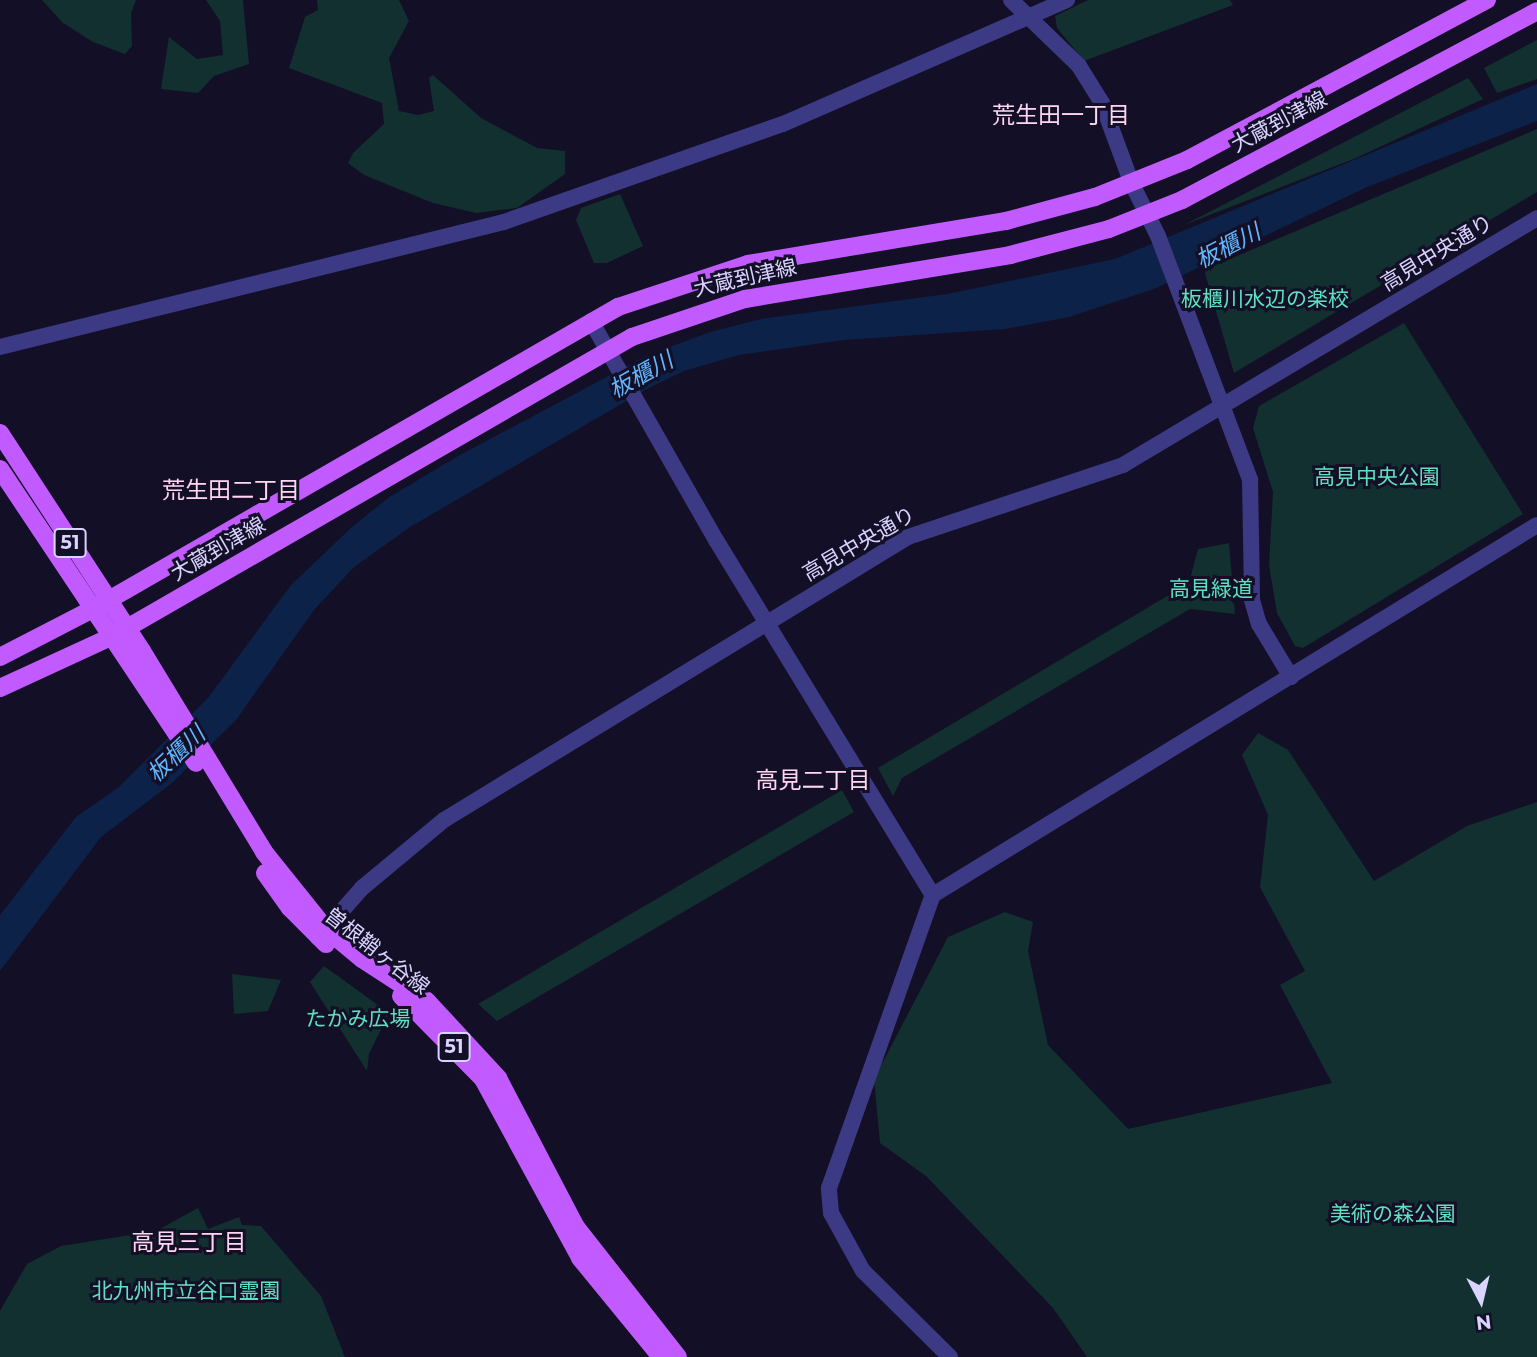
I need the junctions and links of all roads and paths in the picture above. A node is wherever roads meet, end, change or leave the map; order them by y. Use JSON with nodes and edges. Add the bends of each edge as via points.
{"nodes":[{"id":1,"x":1011,"y":0,"type":"edge"},
{"id":2,"x":1067,"y":0,"type":"edge"},
{"id":3,"x":1487,"y":0,"type":"edge"},
{"id":4,"x":1537,"y":11,"type":"edge"},
{"id":5,"x":1028,"y":16,"type":"junction"},
{"id":6,"x":1132,"y":184,"type":"junction"},
{"id":7,"x":1147,"y":214,"type":"junction"},
{"id":8,"x":1537,"y":218,"type":"edge"},
{"id":9,"x":591,"y":321,"type":"junction"},
{"id":10,"x":0,"y":347,"type":"edge"},
{"id":11,"x":607,"y":349,"type":"junction"},
{"id":12,"x":1223,"y":406,"type":"junction"},
{"id":13,"x":0,"y":433,"type":"edge"},
{"id":14,"x":0,"y":469,"type":"edge"},
{"id":15,"x":1537,"y":526,"type":"edge"},
{"id":16,"x":100,"y":605,"type":"junction"},
{"id":17,"x":765,"y":622,"type":"junction"},
{"id":18,"x":120,"y":632,"type":"junction"},
{"id":19,"x":0,"y":657,"type":"edge"},
{"id":20,"x":1291,"y":677,"type":"junction"},
{"id":21,"x":0,"y":688,"type":"edge"},
{"id":22,"x":933,"y":895,"type":"junction"},
{"id":23,"x":322,"y":934,"type":"junction"},
{"id":24,"x":661,"y":1357,"type":"edge"},
{"id":25,"x":678,"y":1357,"type":"edge"},
{"id":26,"x":950,"y":1357,"type":"edge"}],
"edges":[{"from":1,"to":5,"type":"street"},
{"from":2,"to":5,"type":"street"},
{"from":3,"to":6,"type":"main road","name":"大蔵到津線","via":[[1187,160]]},
{"from":4,"to":7,"type":"main road","name":"大蔵到津線"},
{"from":5,"to":6,"type":"street","via":[[1079,66],[1102,103]]},
{"from":5,"to":10,"type":"street","via":[[783,124],[504,222]]},
{"from":6,"to":7,"type":"street"},
{"from":6,"to":9,"type":"main road","name":"大蔵到津線","via":[[1006,221],[734,268],[658,291]]},
{"from":7,"to":11,"type":"main road","name":"大蔵到津線","via":[[1010,255],[732,302],[665,323]]},
{"from":7,"to":12,"type":"street"},
{"from":8,"to":12,"type":"street","name":"高見中央通り"},
{"from":9,"to":11,"type":"street"},
{"from":9,"to":16,"type":"main road","name":"大蔵到津線"},
{"from":11,"to":17,"type":"street"},
{"from":11,"to":18,"type":"main road","name":"大蔵到津線"},
{"from":12,"to":17,"type":"street","name":"高見中央通り","via":[[1123,465],[928,527]]},
{"from":12,"to":20,"type":"street","via":[[1253,500],[1252,600],[1259,624]]},
{"from":13,"to":16,"type":"main road","number":"51"},
{"from":14,"to":16,"type":"main road","number":"51"},
{"from":15,"to":20,"type":"street"},
{"from":16,"to":18,"type":"main road","number":"51"},
{"from":16,"to":19,"type":"main road","name":"大蔵到津線"},
{"from":17,"to":22,"type":"street"},
{"from":17,"to":23,"type":"street","name":"高見中央通り","via":[[444,820],[391,861]]},
{"from":18,"to":21,"type":"main road","name":"大蔵到津線"},
{"from":18,"to":23,"type":"main road","name":"曽根鞘ヶ谷線","number":"51","via":[[207,769]]},
{"from":20,"to":22,"type":"street"},
{"from":22,"to":26,"type":"street","via":[[829,1188],[831,1213],[863,1271]]},
{"from":23,"to":24,"type":"main road","name":"曽根鞘ヶ谷線","number":"51","via":[[405,999],[483,1079],[518,1135],[545,1198],[580,1258]]},
{"from":23,"to":25,"type":"main road","name":"曽根鞘ヶ谷線","number":"51","via":[[427,1001],[480,1057],[516,1108],[576,1227]]}]}
